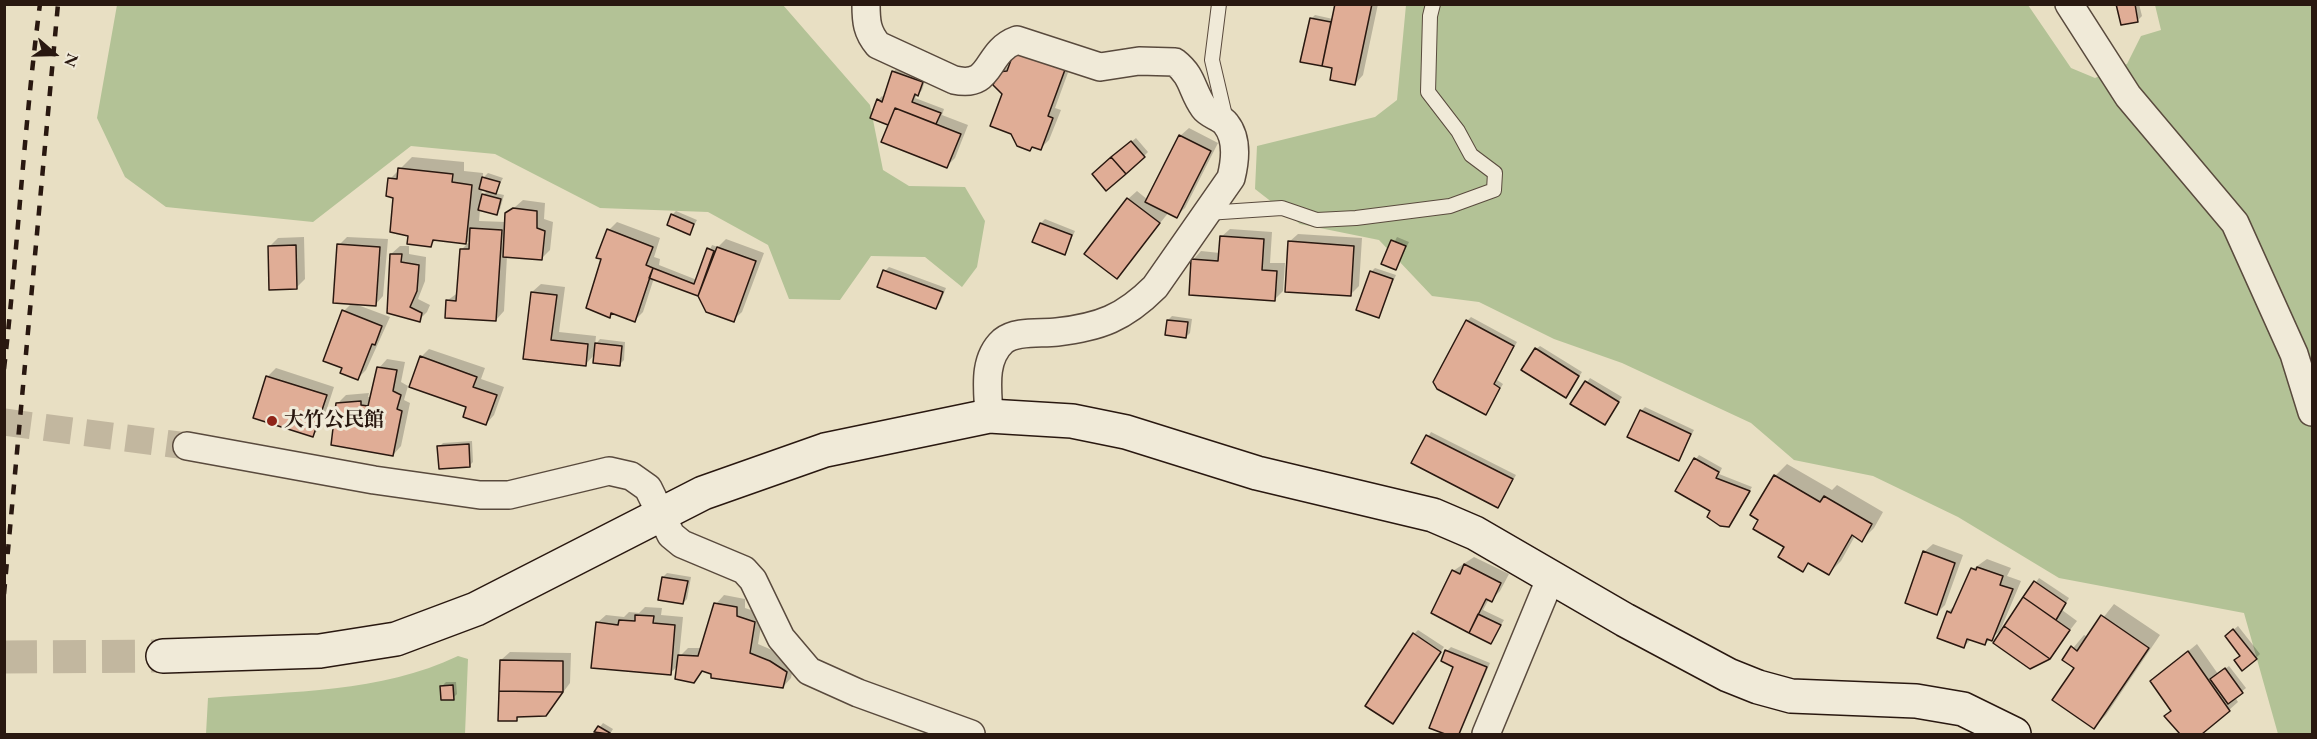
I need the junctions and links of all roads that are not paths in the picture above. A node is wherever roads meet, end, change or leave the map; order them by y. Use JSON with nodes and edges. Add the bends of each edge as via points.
{"nodes":[{"id":1,"x":866,"y":4,"type":"edge"},
{"id":2,"x":1219,"y":4,"type":"edge"},
{"id":3,"x":1433,"y":4,"type":"edge"},
{"id":4,"x":2069,"y":4,"type":"edge"},
{"id":5,"x":1227,"y":125,"type":"junction"},
{"id":6,"x":1207,"y":213,"type":"junction"},
{"id":7,"x":2313,"y":412,"type":"edge"},
{"id":8,"x":989,"y":416,"type":"junction"},
{"id":9,"x":187,"y":446,"type":"tunnel mouth"},
{"id":10,"x":661,"y":515,"type":"junction"},
{"id":11,"x":1551,"y":577,"type":"junction"},
{"id":12,"x":163,"y":656,"type":"tunnel mouth"},
{"id":13,"x":1489,"y":733,"type":"edge"},
{"id":14,"x":971,"y":735,"type":"edge"},
{"id":15,"x":2013,"y":735,"type":"edge"}],
"edges":[{"from":1,"to":5,"type":"street","via":[[866,25],[878,45],[954,80],[975,82],[999,51],[1017,40],[1101,67],[1166,60],[1186,71],[1205,110]]},
{"from":2,"to":5,"type":"lane","via":[[1212,60]]},
{"from":3,"to":6,"type":"lane","via":[[1428,92],[1471,155],[1495,173],[1494,190],[1450,206],[1356,218],[1317,220],[1282,208]]},
{"from":4,"to":7,"type":"street","via":[[2128,96],[2235,223],[2294,354]]},
{"from":5,"to":6,"type":"street","via":[[1236,159],[1231,178]]},
{"from":6,"to":8,"type":"street","via":[[1155,286],[1116,319],[1088,328],[1005,339],[987,374]]},
{"from":8,"to":10,"type":"street","via":[[825,450],[704,493]]},
{"from":8,"to":11,"type":"street","via":[[1072,421],[1126,432],[1257,473],[1433,515],[1475,533]]},
{"from":9,"to":10,"type":"street","via":[[417,488],[480,495],[509,495],[609,471],[631,476],[648,488]]},
{"from":10,"to":12,"type":"street","via":[[476,609],[396,639],[320,651]]},
{"from":10,"to":14,"type":"street","via":[[671,535],[682,544],[744,570],[753,580],[781,639],[809,670],[839,686]]},
{"from":11,"to":13,"type":"street"},
{"from":11,"to":15,"type":"street","via":[[1707,664],[1758,687],[1791,696],[1916,701],[1963,710]]}]}
